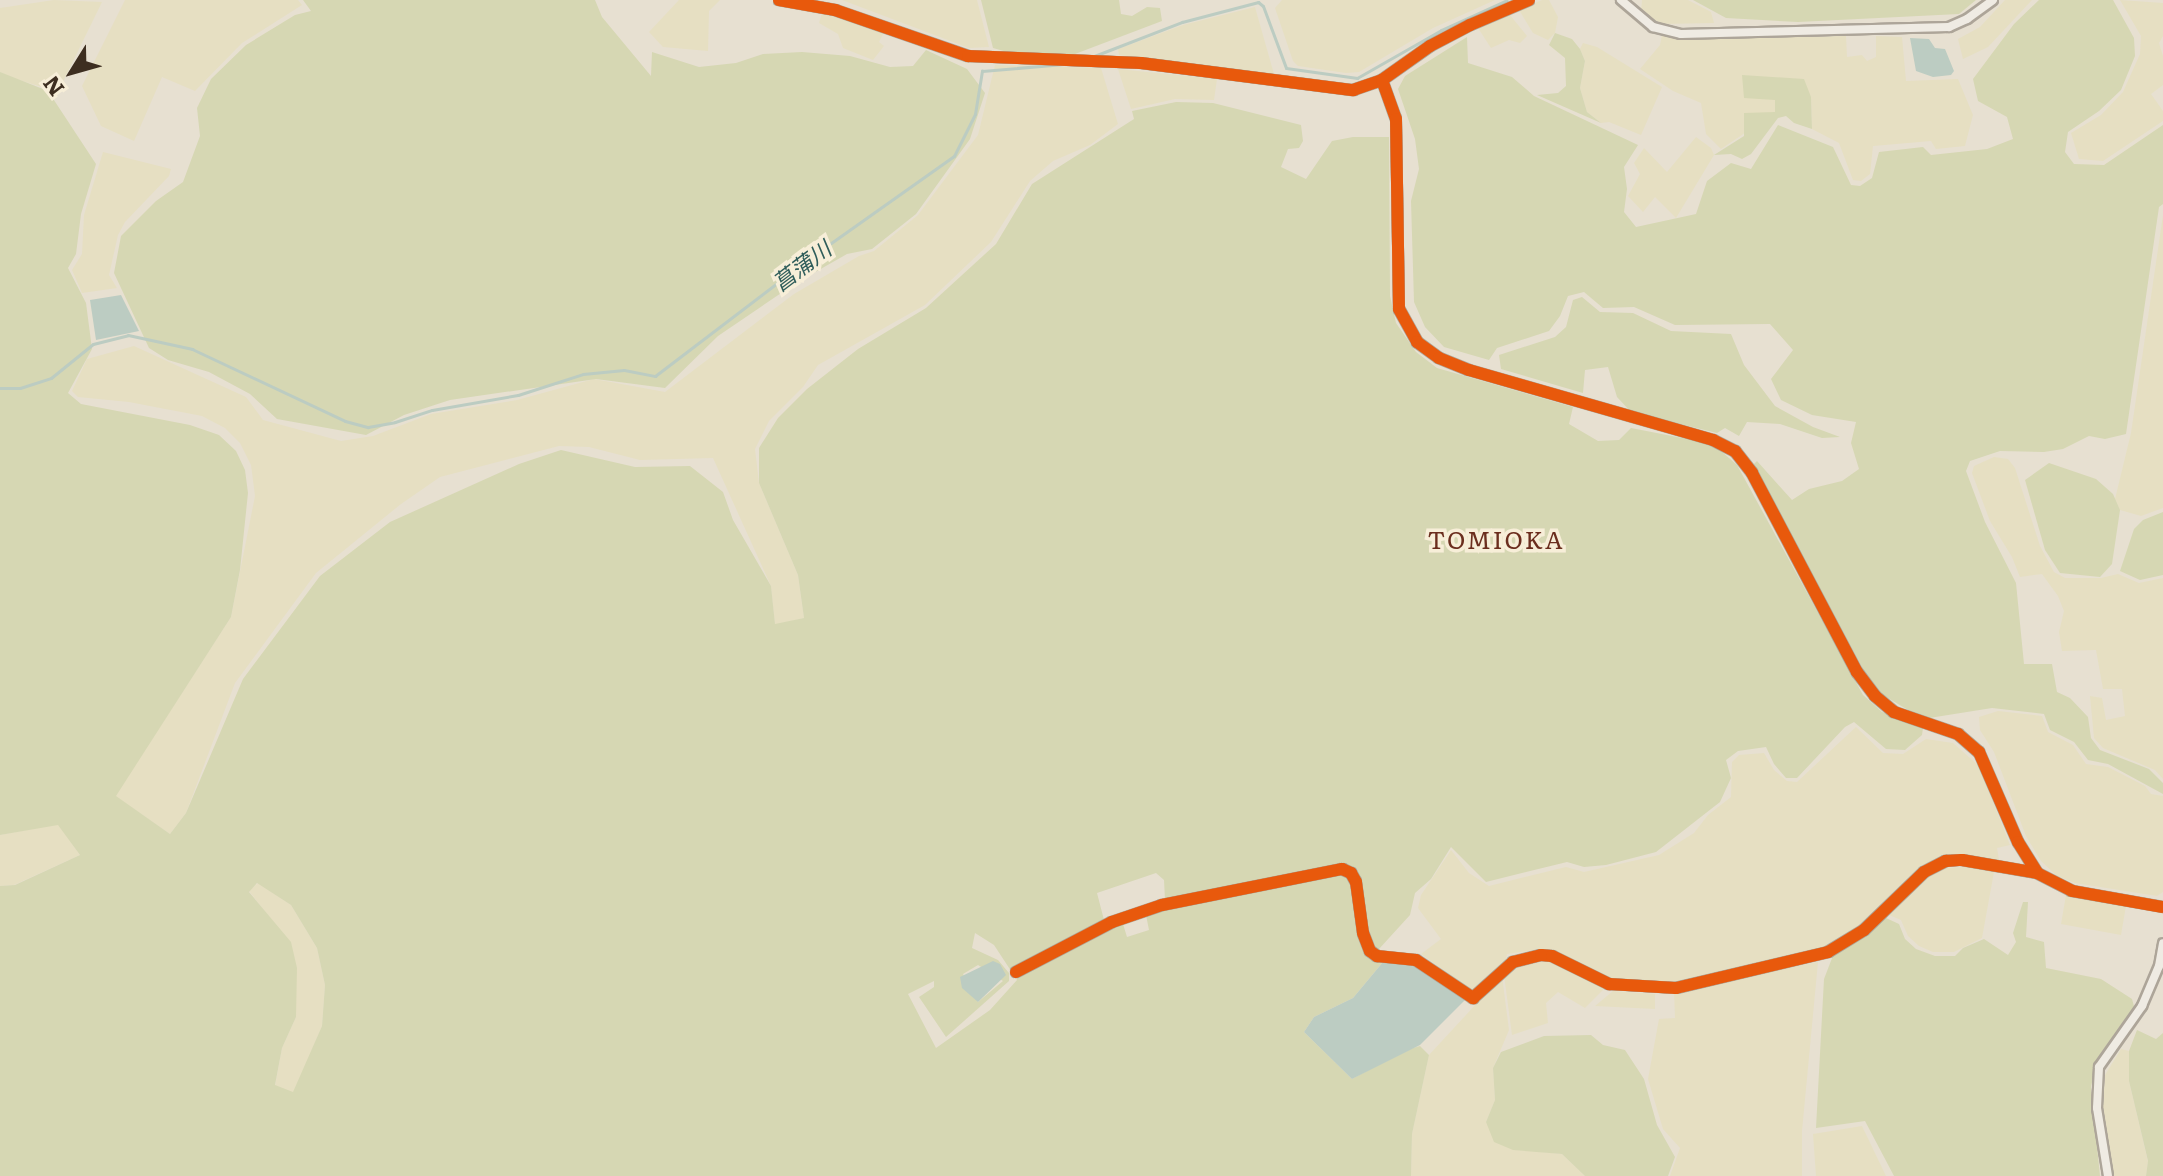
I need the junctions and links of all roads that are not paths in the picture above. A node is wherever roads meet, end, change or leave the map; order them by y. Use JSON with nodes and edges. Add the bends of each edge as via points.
{"nodes":[{"id":1,"x":779,"y":0,"type":"edge"},
{"id":2,"x":1529,"y":0,"type":"edge"},
{"id":3,"x":1621,"y":0,"type":"edge"},
{"id":4,"x":1993,"y":0,"type":"edge"},
{"id":5,"x":1382,"y":80,"type":"junction"},
{"id":6,"x":2037,"y":873,"type":"junction"},
{"id":7,"x":2163,"y":907,"type":"edge"},
{"id":8,"x":2163,"y":943,"type":"edge"},
{"id":9,"x":1016,"y":972,"type":"dead end"},
{"id":10,"x":2108,"y":1176,"type":"edge"}],
"edges":[{"from":1,"to":5,"type":"street","via":[[835,10],[968,56],[1141,63],[1338,90]]},
{"from":2,"to":5,"type":"street","via":[[1443,39]]},
{"from":3,"to":4,"type":"street","via":[[1653,27],[1681,34],[1949,27]]},
{"from":5,"to":6,"type":"street","via":[[1396,119],[1398,294],[1410,335],[1439,358],[1469,370],[1713,440],[1735,451],[1752,473],[1857,672],[1894,712],[1958,734],[1979,752]]},
{"from":6,"to":7,"type":"street","via":[[2072,891]]},
{"from":6,"to":9,"type":"street","via":[[1946,861],[1924,872],[1864,930],[1828,952],[1676,988],[1609,984],[1541,955],[1513,962],[1473,998],[1416,960],[1370,951],[1356,882],[1342,869],[1162,905],[1112,922]]},
{"from":8,"to":10,"type":"street","via":[[2142,1006],[2099,1067],[2097,1108]]}]}
